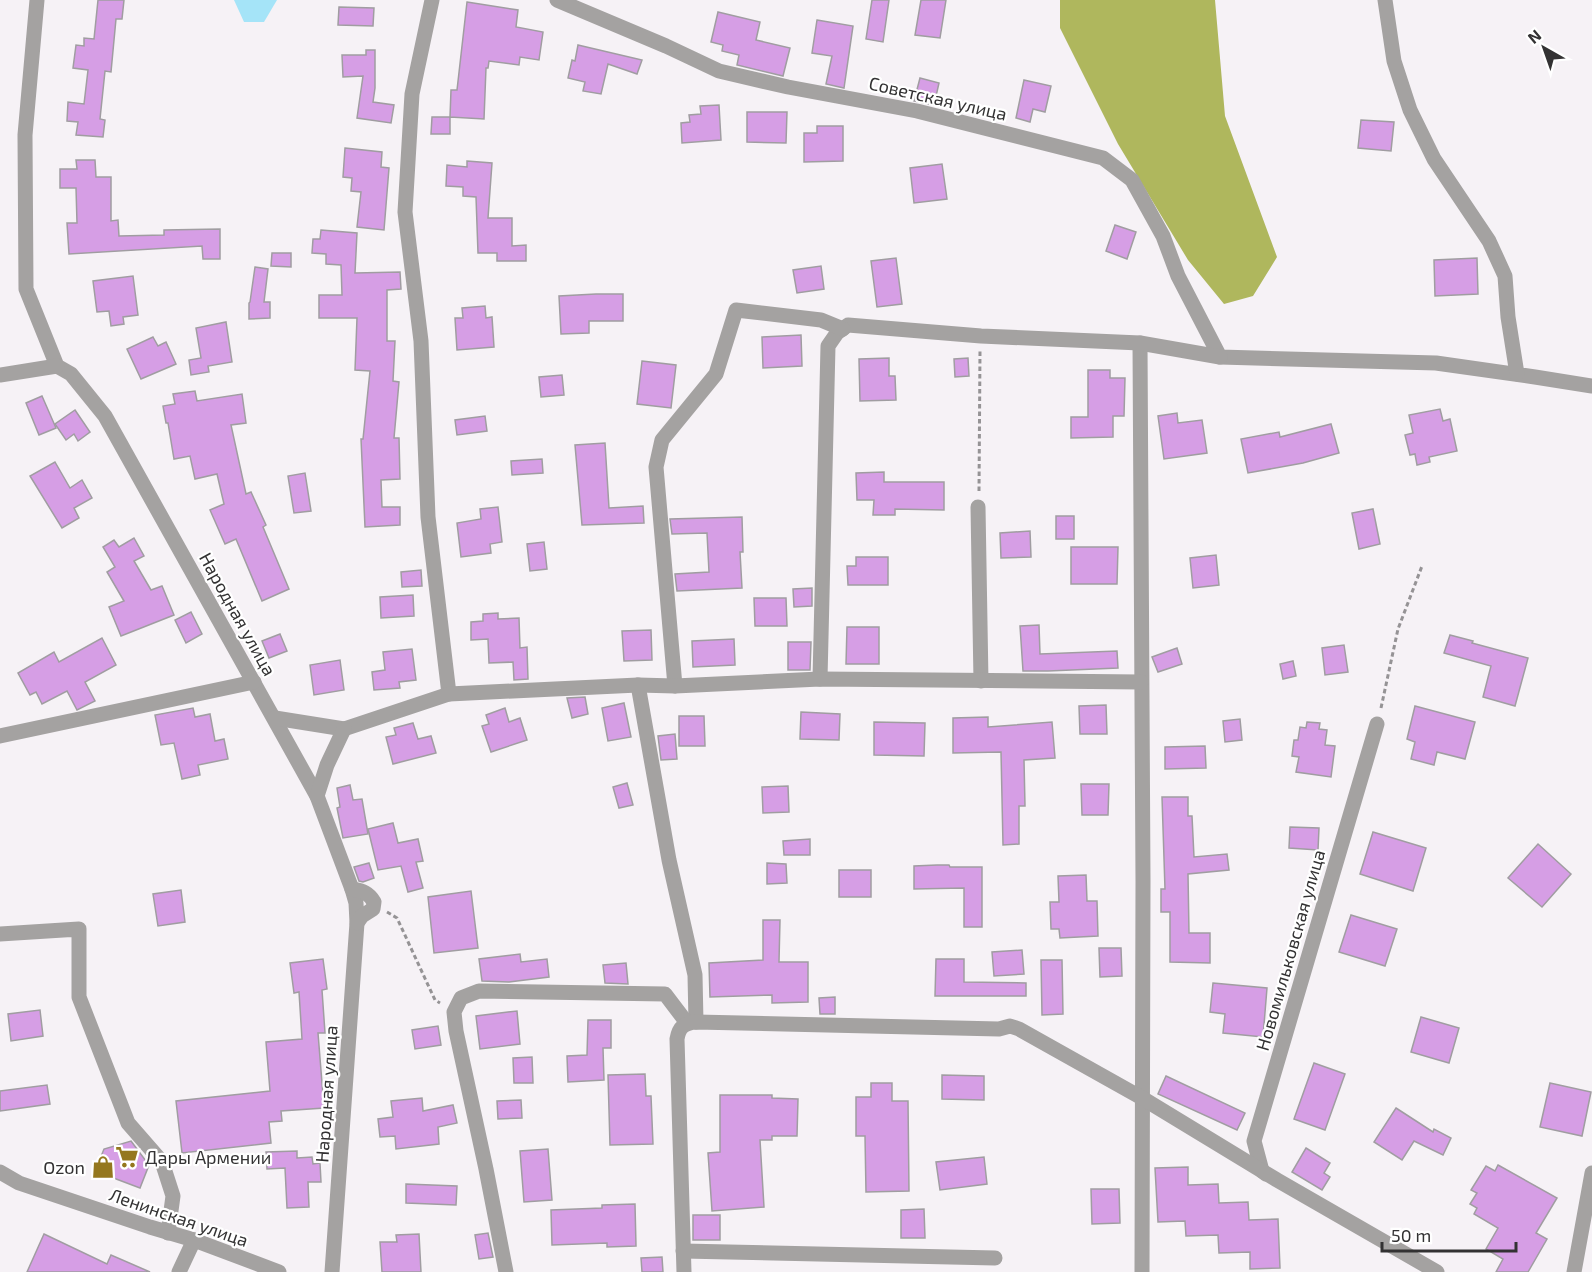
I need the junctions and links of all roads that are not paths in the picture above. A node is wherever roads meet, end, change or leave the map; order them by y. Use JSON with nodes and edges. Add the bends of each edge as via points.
{"nodes":[{"id":1,"x":37,"y":0,"type":"edge"},
{"id":2,"x":432,"y":0,"type":"edge"},
{"id":3,"x":557,"y":0,"type":"edge"},
{"id":4,"x":1385,"y":0,"type":"edge"},
{"id":5,"x":843,"y":329,"type":"junction"},
{"id":6,"x":1140,"y":343,"type":"junction"},
{"id":7,"x":1217,"y":352,"type":"junction"},
{"id":8,"x":57,"y":366,"type":"junction"},
{"id":9,"x":1517,"y":374,"type":"junction"},
{"id":10,"x":0,"y":375,"type":"edge"},
{"id":11,"x":1592,"y":386,"type":"edge"},
{"id":12,"x":978,"y":507,"type":"road end"},
{"id":13,"x":820,"y":679,"type":"junction"},
{"id":14,"x":981,"y":681,"type":"junction"},
{"id":15,"x":254,"y":682,"type":"junction"},
{"id":16,"x":1141,"y":682,"type":"junction"},
{"id":17,"x":638,"y":685,"type":"junction"},
{"id":18,"x":675,"y":686,"type":"junction"},
{"id":19,"x":449,"y":694,"type":"junction"},
{"id":20,"x":275,"y":718,"type":"junction"},
{"id":21,"x":1377,"y":724,"type":"road end"},
{"id":22,"x":344,"y":729,"type":"junction"},
{"id":23,"x":0,"y":736,"type":"edge"},
{"id":24,"x":317,"y":796,"type":"junction"},
{"id":25,"x":352,"y":889,"type":"junction"},
{"id":26,"x":357,"y":923,"type":"junction"},
{"id":27,"x":0,"y":934,"type":"edge"},
{"id":28,"x":691,"y":1022,"type":"junction"},
{"id":29,"x":1142,"y":1098,"type":"junction"},
{"id":30,"x":0,"y":1172,"type":"edge"},
{"id":31,"x":1592,"y":1173,"type":"edge"},
{"id":32,"x":1277,"y":1180,"type":"junction"},
{"id":33,"x":168,"y":1233,"type":"junction"},
{"id":34,"x":194,"y":1240,"type":"junction"},
{"id":35,"x":683,"y":1251,"type":"junction"},
{"id":36,"x":995,"y":1258,"type":"dead end"},
{"id":37,"x":179,"y":1272,"type":"edge"},
{"id":38,"x":279,"y":1272,"type":"edge"},
{"id":39,"x":332,"y":1272,"type":"edge"},
{"id":40,"x":506,"y":1272,"type":"edge"},
{"id":41,"x":684,"y":1272,"type":"edge"},
{"id":42,"x":1142,"y":1272,"type":"edge"},
{"id":43,"x":1437,"y":1272,"type":"edge"},
{"id":44,"x":1574,"y":1272,"type":"edge"}],
"edges":[{"from":1,"to":8,"type":"street","name":"Народная улица","via":[[25,135],[26,289]]},
{"from":2,"to":19,"type":"street","via":[[412,94],[405,212],[421,341],[428,517]]},
{"from":3,"to":7,"type":"street","name":"Советская улица","via":[[719,71],[917,111],[1103,158],[1132,180]]},
{"from":4,"to":9,"type":"street","via":[[1394,61],[1410,110],[1434,159],[1489,241],[1505,276]]},
{"from":5,"to":6,"type":"street","via":[[848,325]]},
{"from":5,"to":13,"type":"street","via":[[828,346]]},
{"from":5,"to":18,"type":"street","via":[[821,320],[736,310],[716,374],[662,440],[657,467]]},
{"from":6,"to":7,"type":"street"},
{"from":6,"to":16,"type":"street"},
{"from":7,"to":9,"type":"street","via":[[1436,363]]},
{"from":8,"to":10,"type":"street"},
{"from":8,"to":15,"type":"street","name":"Народная улица","via":[[71,374],[105,416]]},
{"from":9,"to":11,"type":"street"},
{"from":12,"to":14,"type":"street"},
{"from":13,"to":14,"type":"street"},
{"from":13,"to":18,"type":"street"},
{"from":14,"to":16,"type":"street"},
{"from":15,"to":20,"type":"street","name":"Народная улица"},
{"from":15,"to":23,"type":"street"},
{"from":16,"to":29,"type":"street"},
{"from":17,"to":18,"type":"street"},
{"from":17,"to":19,"type":"street"},
{"from":17,"to":28,"type":"street","via":[[669,860],[695,975]]},
{"from":19,"to":22,"type":"street"},
{"from":20,"to":22,"type":"street"},
{"from":20,"to":24,"type":"street","name":"Народная улица"},
{"from":21,"to":32,"type":"street","name":"Новомильковская улица","via":[[1254,1141],[1262,1171]]},
{"from":22,"to":24,"type":"street"},
{"from":24,"to":25,"type":"street","name":"Народная улица"},
{"from":25,"to":26,"type":"street","name":"Народная улица"},
{"from":25,"to":26,"type":"street","via":[[370,896],[374,902],[373,909]]},
{"from":26,"to":39,"type":"street","name":"Народная улица"},
{"from":27,"to":33,"type":"street","via":[[79,929],[79,997],[129,1123],[162,1162],[173,1196]]},
{"from":28,"to":29,"type":"street","via":[[999,1029],[1010,1026]]},
{"from":28,"to":35,"type":"street","via":[[679,1029],[677,1039]]},
{"from":28,"to":40,"type":"street","via":[[680,1016],[665,994],[479,991],[461,998],[454,1012],[456,1031]]},
{"from":29,"to":32,"type":"street"},
{"from":29,"to":42,"type":"street"},
{"from":30,"to":33,"type":"street","name":"Ленинская улица","via":[[19,1184]]},
{"from":31,"to":44,"type":"street"},
{"from":32,"to":43,"type":"street"},
{"from":33,"to":34,"type":"street","name":"Ленинская улица"},
{"from":34,"to":37,"type":"street"},
{"from":34,"to":38,"type":"street","name":"Ленинская улица"},
{"from":35,"to":36,"type":"street"},
{"from":35,"to":41,"type":"street"}]}
